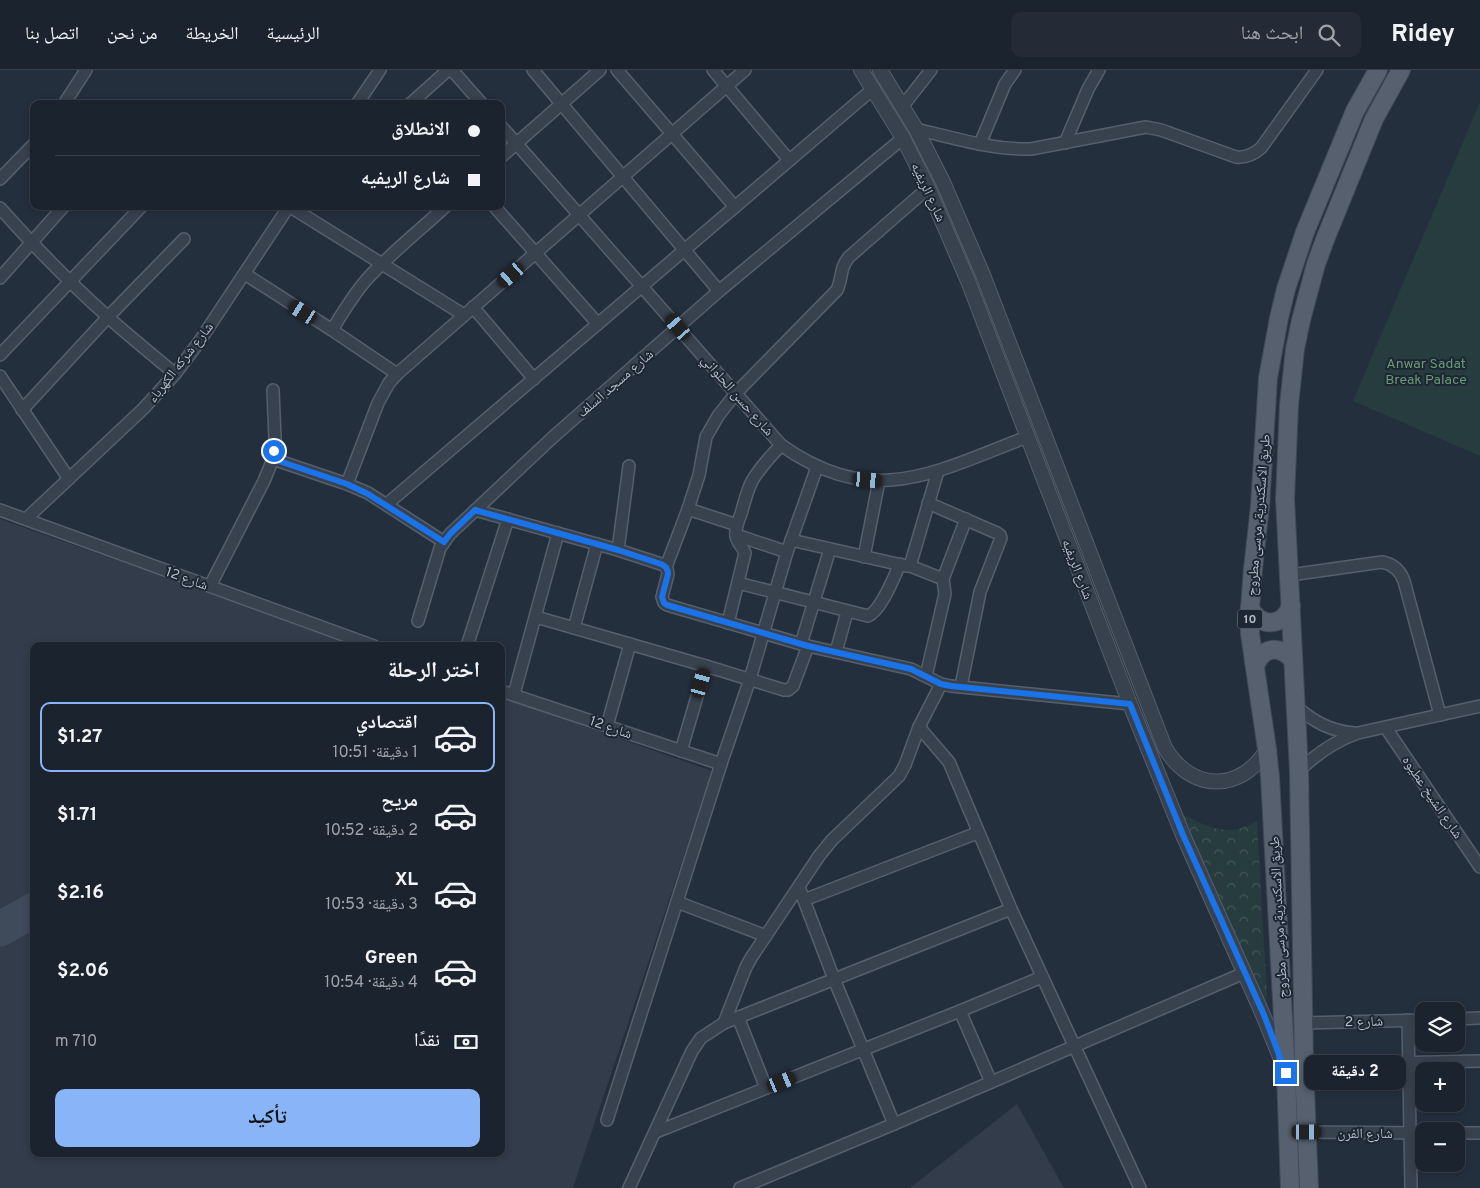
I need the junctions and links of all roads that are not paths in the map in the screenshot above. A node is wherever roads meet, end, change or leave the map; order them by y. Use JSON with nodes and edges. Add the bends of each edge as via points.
{"nodes":[{"id":1,"x":86,"y":70,"type":"edge"},
{"id":2,"x":380,"y":70,"type":"edge"},
{"id":3,"x":450,"y":70,"type":"edge"},
{"id":4,"x":533,"y":70,"type":"edge"},
{"id":5,"x":600,"y":70,"type":"edge"},
{"id":6,"x":617,"y":70,"type":"edge"},
{"id":7,"x":712,"y":70,"type":"edge"},
{"id":8,"x":746,"y":70,"type":"edge"},
{"id":9,"x":861,"y":70,"type":"edge"},
{"id":10,"x":880,"y":70,"type":"edge"},
{"id":11,"x":931,"y":70,"type":"edge"},
{"id":12,"x":1015,"y":70,"type":"edge"},
{"id":13,"x":1316,"y":70,"type":"edge"},
{"id":14,"x":1378,"y":70,"type":"edge"},
{"id":15,"x":1400,"y":70,"type":"edge"},
{"id":16,"x":1098,"y":71,"type":"edge"},
{"id":17,"x":726,"y":86,"type":"junction"},
{"id":18,"x":874,"y":88,"type":"junction"},
{"id":19,"x":67,"y":100,"type":"edge"},
{"id":20,"x":360,"y":100,"type":"edge"},
{"id":21,"x":415,"y":100,"type":"edge"},
{"id":22,"x":478,"y":100,"type":"edge"},
{"id":23,"x":561,"y":104,"type":"junction"},
{"id":24,"x":902,"y":107,"type":"junction"},
{"id":25,"x":916,"y":129,"type":"junction"},
{"id":26,"x":505,"y":131,"type":"edge"},
{"id":27,"x":672,"y":134,"type":"junction"},
{"id":28,"x":902,"y":138,"type":"junction"},
{"id":29,"x":1064,"y":142,"type":"junction"},
{"id":30,"x":516,"y":144,"type":"junction"},
{"id":31,"x":980,"y":144,"type":"junction"},
{"id":32,"x":30,"y":148,"type":"edge"},
{"id":33,"x":505,"y":154,"type":"edge"},
{"id":34,"x":789,"y":160,"type":"junction"},
{"id":35,"x":1,"y":174,"type":"edge"},
{"id":36,"x":623,"y":177,"type":"junction"},
{"id":37,"x":928,"y":188,"type":"junction"},
{"id":38,"x":735,"y":207,"type":"junction"},
{"id":39,"x":0,"y":208,"type":"edge"},
{"id":40,"x":60,"y":210,"type":"edge"},
{"id":41,"x":138,"y":210,"type":"edge"},
{"id":42,"x":286,"y":210,"type":"edge"},
{"id":43,"x":295,"y":210,"type":"edge"},
{"id":44,"x":442,"y":210,"type":"edge"},
{"id":45,"x":498,"y":210,"type":"edge"},
{"id":46,"x":579,"y":215,"type":"junction"},
{"id":47,"x":184,"y":239,"type":"dead end"},
{"id":48,"x":31,"y":242,"type":"junction"},
{"id":49,"x":684,"y":250,"type":"junction"},
{"id":50,"x":536,"y":253,"type":"junction"},
{"id":51,"x":382,"y":264,"type":"junction"},
{"id":52,"x":245,"y":274,"type":"junction"},
{"id":53,"x":983,"y":275,"type":"junction"},
{"id":54,"x":0,"y":278,"type":"edge"},
{"id":55,"x":70,"y":281,"type":"junction"},
{"id":56,"x":968,"y":281,"type":"junction"},
{"id":57,"x":642,"y":286,"type":"junction"},
{"id":58,"x":719,"y":291,"type":"junction"},
{"id":59,"x":469,"y":311,"type":"junction"},
{"id":60,"x":108,"y":317,"type":"junction"},
{"id":61,"x":598,"y":324,"type":"junction"},
{"id":62,"x":678,"y":327,"type":"junction"},
{"id":63,"x":332,"y":330,"type":"junction"},
{"id":64,"x":0,"y":354,"type":"edge"},
{"id":65,"x":175,"y":374,"type":"junction"},
{"id":66,"x":397,"y":374,"type":"junction"},
{"id":67,"x":0,"y":376,"type":"edge"},
{"id":68,"x":534,"y":379,"type":"junction"},
{"id":69,"x":273,"y":390,"type":"dead end"},
{"id":70,"x":736,"y":393,"type":"junction"},
{"id":71,"x":22,"y":410,"type":"junction"},
{"id":72,"x":1028,"y":437,"type":"junction"},
{"id":73,"x":781,"y":445,"type":"junction"},
{"id":74,"x":273,"y":459,"type":"junction"},
{"id":75,"x":630,"y":466,"type":"dead end"},
{"id":76,"x":817,"y":467,"type":"junction"},
{"id":77,"x":938,"y":471,"type":"junction"},
{"id":78,"x":69,"y":479,"type":"junction"},
{"id":79,"x":879,"y":481,"type":"junction"},
{"id":80,"x":347,"y":484,"type":"junction"},
{"id":81,"x":928,"y":503,"type":"junction"},
{"id":82,"x":386,"y":504,"type":"junction"},
{"id":83,"x":688,"y":509,"type":"junction"},
{"id":84,"x":0,"y":510,"type":"edge"},
{"id":85,"x":475,"y":510,"type":"junction"},
{"id":86,"x":26,"y":519,"type":"junction"},
{"id":87,"x":508,"y":519,"type":"junction"},
{"id":88,"x":966,"y":519,"type":"junction"},
{"id":89,"x":736,"y":530,"type":"junction"},
{"id":90,"x":558,"y":533,"type":"junction"},
{"id":91,"x":791,"y":540,"type":"junction"},
{"id":92,"x":444,"y":542,"type":"junction"},
{"id":93,"x":597,"y":544,"type":"junction"},
{"id":94,"x":830,"y":549,"type":"junction"},
{"id":95,"x":618,"y":550,"type":"junction"},
{"id":96,"x":787,"y":552,"type":"junction"},
{"id":97,"x":864,"y":557,"type":"junction"},
{"id":98,"x":905,"y":565,"type":"junction"},
{"id":99,"x":666,"y":567,"type":"junction"},
{"id":100,"x":1290,"y":575,"type":"junction"},
{"id":101,"x":943,"y":579,"type":"junction"},
{"id":102,"x":738,"y":584,"type":"junction"},
{"id":103,"x":210,"y":586,"type":"junction"},
{"id":104,"x":775,"y":594,"type":"junction"},
{"id":105,"x":814,"y":603,"type":"junction"},
{"id":106,"x":1291,"y":606,"type":"junction"},
{"id":107,"x":1250,"y":608,"type":"junction"},
{"id":108,"x":848,"y":612,"type":"junction"},
{"id":109,"x":536,"y":617,"type":"junction"},
{"id":110,"x":418,"y":621,"type":"dead end"},
{"id":111,"x":728,"y":623,"type":"junction"},
{"id":112,"x":574,"y":628,"type":"junction"},
{"id":113,"x":764,"y":634,"type":"junction"},
{"id":114,"x":363,"y":642,"type":"edge"},
{"id":115,"x":469,"y":642,"type":"edge"},
{"id":116,"x":630,"y":644,"type":"junction"},
{"id":117,"x":804,"y":645,"type":"junction"},
{"id":118,"x":836,"y":652,"type":"junction"},
{"id":119,"x":1293,"y":660,"type":"junction"},
{"id":120,"x":706,"y":666,"type":"junction"},
{"id":121,"x":1255,"y":667,"type":"junction"},
{"id":122,"x":926,"y":676,"type":"junction"},
{"id":123,"x":750,"y":679,"type":"junction"},
{"id":124,"x":941,"y":684,"type":"junction"},
{"id":125,"x":961,"y":686,"type":"junction"},
{"id":126,"x":505,"y":691,"type":"edge"},
{"id":127,"x":514,"y":694,"type":"junction"},
{"id":128,"x":1130,"y":704,"type":"junction"},
{"id":129,"x":1480,"y":706,"type":"edge"},
{"id":130,"x":1297,"y":707,"type":"junction"},
{"id":131,"x":1440,"y":715,"type":"junction"},
{"id":132,"x":607,"y":726,"type":"junction"},
{"id":133,"x":919,"y":726,"type":"junction"},
{"id":134,"x":1386,"y":728,"type":"junction"},
{"id":135,"x":1358,"y":733,"type":"junction"},
{"id":136,"x":1267,"y":749,"type":"junction"},
{"id":137,"x":681,"y":751,"type":"junction"},
{"id":138,"x":721,"y":764,"type":"junction"},
{"id":139,"x":1299,"y":771,"type":"junction"},
{"id":140,"x":977,"y":833,"type":"junction"},
{"id":141,"x":1480,"y":867,"type":"edge"},
{"id":142,"x":799,"y":887,"type":"junction"},
{"id":143,"x":804,"y":900,"type":"junction"},
{"id":144,"x":677,"y":902,"type":"junction"},
{"id":145,"x":1011,"y":909,"type":"junction"},
{"id":146,"x":766,"y":936,"type":"junction"},
{"id":147,"x":1244,"y":973,"type":"junction"},
{"id":148,"x":1042,"y":977,"type":"junction"},
{"id":149,"x":834,"y":979,"type":"junction"},
{"id":150,"x":960,"y":1011,"type":"junction"},
{"id":151,"x":738,"y":1017,"type":"junction"},
{"id":152,"x":1480,"y":1018,"type":"edge"},
{"id":153,"x":1465,"y":1019,"type":"edge"},
{"id":154,"x":1408,"y":1020,"type":"junction"},
{"id":155,"x":1415,"y":1020,"type":"edge"},
{"id":156,"x":724,"y":1022,"type":"junction"},
{"id":157,"x":1304,"y":1023,"type":"junction"},
{"id":158,"x":1073,"y":1047,"type":"junction"},
{"id":159,"x":863,"y":1050,"type":"junction"},
{"id":160,"x":1480,"y":1061,"type":"edge"},
{"id":161,"x":1409,"y":1063,"type":"junction"},
{"id":162,"x":1304,"y":1064,"type":"junction"},
{"id":163,"x":1286,"y":1073,"type":"junction"},
{"id":164,"x":991,"y":1082,"type":"junction"},
{"id":165,"x":766,"y":1088,"type":"junction"},
{"id":166,"x":607,"y":1120,"type":"dead end"},
{"id":167,"x":894,"y":1124,"type":"junction"},
{"id":168,"x":656,"y":1132,"type":"junction"},
{"id":169,"x":1307,"y":1132,"type":"junction"},
{"id":170,"x":1410,"y":1133,"type":"junction"},
{"id":171,"x":1415,"y":1133,"type":"edge"},
{"id":172,"x":1465,"y":1133,"type":"edge"},
{"id":173,"x":1480,"y":1133,"type":"edge"},
{"id":174,"x":630,"y":1188,"type":"edge"},
{"id":175,"x":740,"y":1188,"type":"edge"},
{"id":176,"x":1140,"y":1188,"type":"edge"},
{"id":177,"x":1290,"y":1188,"type":"edge"},
{"id":178,"x":1309,"y":1188,"type":"edge"},
{"id":179,"x":1411,"y":1188,"type":"edge"}],
"edges":[{"from":1,"to":19,"type":"street"},
{"from":2,"to":20,"type":"street"},
{"from":3,"to":21,"type":"street"},
{"from":3,"to":22,"type":"street"},
{"from":4,"to":23,"type":"street"},
{"from":5,"to":23,"type":"street"},
{"from":6,"to":27,"type":"street"},
{"from":7,"to":17,"type":"street"},
{"from":8,"to":17,"type":"street"},
{"from":9,"to":18,"type":"street","name":"شارع الريفيه"},
{"from":10,"to":24,"type":"street","name":"شارع الريفيه"},
{"from":11,"to":24,"type":"street"},
{"from":12,"to":31,"type":"street","via":[[1005,84]]},
{"from":13,"to":29,"type":"street","via":[[1261,148],[1250,156],[1236,157],[1146,127]]},
{"from":14,"to":107,"type":"main road","name":"طريق الاسكندرية, مرسى مطروح","number":"10","via":[[1356,110],[1305,232],[1279,318],[1268,378]]},
{"from":15,"to":100,"type":"main road","name":"طريق الاسكندرية, مرسى مطروح","via":[[1374,119],[1326,237],[1301,320],[1291,377],[1285,469]]},
{"from":16,"to":29,"type":"street"},
{"from":17,"to":27,"type":"street"},
{"from":17,"to":34,"type":"street"},
{"from":18,"to":28,"type":"street","name":"شارع الريفيه"},
{"from":18,"to":34,"type":"street"},
{"from":23,"to":30,"type":"street"},
{"from":23,"to":36,"type":"street"},
{"from":24,"to":25,"type":"street","name":"شارع الريفيه"},
{"from":25,"to":31,"type":"street"},
{"from":25,"to":53,"type":"street","name":"شارع الريفيه"},
{"from":26,"to":30,"type":"street","name":"شارع حسن الحلواني"},
{"from":27,"to":36,"type":"street"},
{"from":27,"to":38,"type":"street"},
{"from":28,"to":37,"type":"street","name":"شارع الريفيه"},
{"from":28,"to":58,"type":"street","name":"شارع مسجد السلف"},
{"from":29,"to":31,"type":"street","via":[[1014,150]]},
{"from":30,"to":33,"type":"street"},
{"from":30,"to":46,"type":"street","name":"شارع حسن الحلواني"},
{"from":32,"to":35,"type":"street"},
{"from":34,"to":38,"type":"street"},
{"from":36,"to":46,"type":"street"},
{"from":36,"to":49,"type":"street"},
{"from":37,"to":56,"type":"street","name":"شارع الريفيه"},
{"from":37,"to":70,"type":"street","via":[[849,257],[842,267],[837,290]]},
{"from":38,"to":49,"type":"street"},
{"from":39,"to":48,"type":"street"},
{"from":40,"to":48,"type":"street"},
{"from":41,"to":55,"type":"street"},
{"from":42,"to":52,"type":"street","name":"شارع شركه الكهرباء"},
{"from":43,"to":51,"type":"street"},
{"from":44,"to":51,"type":"street"},
{"from":45,"to":50,"type":"street"},
{"from":46,"to":50,"type":"street"},
{"from":46,"to":57,"type":"street","name":"شارع حسن الحلواني"},
{"from":47,"to":60,"type":"street"},
{"from":48,"to":54,"type":"street"},
{"from":48,"to":55,"type":"street"},
{"from":49,"to":57,"type":"street"},
{"from":49,"to":58,"type":"street"},
{"from":50,"to":59,"type":"street"},
{"from":50,"to":61,"type":"street"},
{"from":51,"to":59,"type":"street"},
{"from":51,"to":63,"type":"street","via":[[354,295]]},
{"from":52,"to":63,"type":"street"},
{"from":52,"to":65,"type":"street","name":"شارع شركه الكهرباء"},
{"from":53,"to":56,"type":"street"},
{"from":53,"to":136,"type":"street","name":"شارع الريفيه","via":[[1168,753],[1189,774],[1199,779],[1222,781],[1244,774]]},
{"from":55,"to":60,"type":"street"},
{"from":55,"to":64,"type":"street"},
{"from":56,"to":72,"type":"street","name":"شارع الريفيه"},
{"from":57,"to":61,"type":"street"},
{"from":57,"to":62,"type":"street","name":"شارع حسن الحلواني"},
{"from":58,"to":62,"type":"street","name":"شارع مسجد السلف"},
{"from":59,"to":66,"type":"street"},
{"from":59,"to":68,"type":"street"},
{"from":60,"to":65,"type":"street"},
{"from":60,"to":71,"type":"street"},
{"from":61,"to":68,"type":"street"},
{"from":62,"to":70,"type":"street","name":"شارع حسن الحلواني"},
{"from":62,"to":85,"type":"street","name":"شارع مسجد السلف"},
{"from":63,"to":66,"type":"street"},
{"from":65,"to":78,"type":"street","name":"شارع شركه الكهرباء"},
{"from":66,"to":80,"type":"street","via":[[378,403]]},
{"from":67,"to":71,"type":"street"},
{"from":68,"to":82,"type":"street"},
{"from":69,"to":74,"type":"street"},
{"from":70,"to":73,"type":"street","name":"شارع حسن الحلواني"},
{"from":70,"to":83,"type":"street","via":[[706,437]]},
{"from":71,"to":78,"type":"street"},
{"from":72,"to":77,"type":"street","name":"شارع حسن الحلواني"},
{"from":72,"to":128,"type":"street","name":"شارع الريفيه"},
{"from":73,"to":76,"type":"street","name":"شارع حسن الحلواني"},
{"from":73,"to":89,"type":"street","via":[[752,481]]},
{"from":74,"to":80,"type":"street"},
{"from":74,"to":103,"type":"street"},
{"from":75,"to":95,"type":"street"},
{"from":76,"to":79,"type":"street","name":"شارع حسن الحلواني"},
{"from":76,"to":91,"type":"street"},
{"from":77,"to":79,"type":"street","name":"شارع حسن الحلواني"},
{"from":77,"to":81,"type":"street"},
{"from":78,"to":86,"type":"street","name":"شارع شركه الكهرباء"},
{"from":79,"to":97,"type":"street"},
{"from":80,"to":82,"type":"street"},
{"from":81,"to":88,"type":"street"},
{"from":81,"to":98,"type":"street"},
{"from":82,"to":92,"type":"street"},
{"from":83,"to":89,"type":"street"},
{"from":83,"to":99,"type":"street"},
{"from":84,"to":86,"type":"street","name":"شارع 12"},
{"from":85,"to":87,"type":"street"},
{"from":85,"to":92,"type":"street","name":"شارع مسجد السلف"},
{"from":86,"to":103,"type":"street","name":"شارع 12"},
{"from":87,"to":90,"type":"street"},
{"from":87,"to":115,"type":"street"},
{"from":88,"to":101,"type":"street"},
{"from":88,"to":125,"type":"street","via":[[997,532],[1001,538],[980,592]]},
{"from":89,"to":96,"type":"street"},
{"from":89,"to":102,"type":"street","via":[[738,542],[745,553]]},
{"from":90,"to":93,"type":"street"},
{"from":90,"to":109,"type":"street"},
{"from":91,"to":94,"type":"street"},
{"from":91,"to":96,"type":"street"},
{"from":92,"to":110,"type":"street","name":"شارع مسجد السلف"},
{"from":93,"to":95,"type":"street"},
{"from":93,"to":112,"type":"street"},
{"from":94,"to":97,"type":"street"},
{"from":94,"to":105,"type":"street"},
{"from":95,"to":99,"type":"street"},
{"from":96,"to":104,"type":"street"},
{"from":97,"to":98,"type":"street"},
{"from":98,"to":101,"type":"street"},
{"from":98,"to":108,"type":"street","via":[[875,612],[868,616]]},
{"from":99,"to":111,"type":"street","via":[[664,603]]},
{"from":100,"to":106,"type":"main road","name":"طريق الاسكندرية, مرسى مطروح"},
{"from":100,"to":131,"type":"street","via":[[1382,562],[1396,568],[1404,581]]},
{"from":101,"to":122,"type":"street","via":[[944,594]]},
{"from":102,"to":104,"type":"street"},
{"from":102,"to":111,"type":"street"},
{"from":103,"to":114,"type":"street","name":"شارع 12"},
{"from":104,"to":105,"type":"street"},
{"from":104,"to":113,"type":"street"},
{"from":105,"to":108,"type":"street"},
{"from":105,"to":117,"type":"street"},
{"from":106,"to":107,"type":"main road","via":[[1284,618],[1271,623],[1258,619]]},
{"from":106,"to":119,"type":"main road","name":"طريق الاسكندرية, مرسى مطروح"},
{"from":107,"to":121,"type":"main road","name":"طريق الاسكندرية, مرسى مطروح","number":"10"},
{"from":108,"to":118,"type":"street"},
{"from":109,"to":112,"type":"street"},
{"from":109,"to":127,"type":"street"},
{"from":111,"to":113,"type":"street"},
{"from":112,"to":116,"type":"street"},
{"from":113,"to":117,"type":"street"},
{"from":113,"to":123,"type":"street"},
{"from":116,"to":120,"type":"street"},
{"from":116,"to":132,"type":"street"},
{"from":117,"to":118,"type":"street"},
{"from":117,"to":123,"type":"street","via":[[791,688],[784,690]]},
{"from":118,"to":122,"type":"street","via":[[911,669]]},
{"from":119,"to":121,"type":"main road","via":[[1284,652],[1272,650],[1260,656]]},
{"from":119,"to":130,"type":"main road","name":"طريق الاسكندرية, مرسى مطروح"},
{"from":120,"to":123,"type":"street"},
{"from":120,"to":137,"type":"street"},
{"from":121,"to":136,"type":"main road","name":"طريق الاسكندرية, مرسى مطروح","number":"10"},
{"from":122,"to":124,"type":"street"},
{"from":123,"to":138,"type":"street"},
{"from":124,"to":125,"type":"street"},
{"from":124,"to":133,"type":"street"},
{"from":125,"to":128,"type":"street"},
{"from":126,"to":127,"type":"street","name":"شارع 12"},
{"from":127,"to":132,"type":"street","name":"شارع 12"},
{"from":128,"to":147,"type":"street","name":"شارع الريفيه"},
{"from":129,"to":131,"type":"street"},
{"from":130,"to":135,"type":"street","via":[[1318,724]]},
{"from":130,"to":139,"type":"main road","name":"طريق الاسكندرية, مرسى مطروح"},
{"from":131,"to":134,"type":"street"},
{"from":132,"to":137,"type":"street","name":"شارع 12"},
{"from":133,"to":140,"type":"street","via":[[948,762]]},
{"from":133,"to":142,"type":"street","via":[[899,776],[832,840]]},
{"from":134,"to":135,"type":"street"},
{"from":134,"to":141,"type":"street","name":"شارع الشيخ عطيوه"},
{"from":135,"to":139,"type":"street","via":[[1320,752]]},
{"from":136,"to":163,"type":"main road","name":"طريق الاسكندرية, مرسى مطروح","number":"10"},
{"from":137,"to":138,"type":"street","name":"شارع 12"},
{"from":138,"to":144,"type":"street"},
{"from":139,"to":157,"type":"main road","name":"طريق الاسكندرية, مرسى مطروح"},
{"from":140,"to":143,"type":"street"},
{"from":140,"to":145,"type":"street"},
{"from":142,"to":143,"type":"street"},
{"from":142,"to":146,"type":"street"},
{"from":143,"to":149,"type":"street"},
{"from":144,"to":146,"type":"street"},
{"from":144,"to":166,"type":"street"},
{"from":145,"to":148,"type":"street"},
{"from":145,"to":149,"type":"street"},
{"from":146,"to":156,"type":"street","via":[[746,967]]},
{"from":147,"to":158,"type":"street"},
{"from":147,"to":163,"type":"street","name":"شارع الريفيه"},
{"from":148,"to":150,"type":"street"},
{"from":148,"to":158,"type":"street"},
{"from":149,"to":151,"type":"street"},
{"from":149,"to":159,"type":"street"},
{"from":150,"to":159,"type":"street"},
{"from":150,"to":164,"type":"street"},
{"from":151,"to":156,"type":"street"},
{"from":151,"to":165,"type":"street"},
{"from":152,"to":153,"type":"street"},
{"from":154,"to":155,"type":"street","name":"شارع 2"},
{"from":154,"to":157,"type":"street","name":"شارع 2"},
{"from":154,"to":161,"type":"street"},
{"from":156,"to":168,"type":"street","via":[[696,1044]]},
{"from":157,"to":162,"type":"main road","name":"طريق الاسكندرية, مرسى مطروح"},
{"from":158,"to":164,"type":"street"},
{"from":158,"to":176,"type":"street"},
{"from":159,"to":165,"type":"street"},
{"from":159,"to":167,"type":"street"},
{"from":160,"to":161,"type":"street"},
{"from":161,"to":162,"type":"street"},
{"from":161,"to":170,"type":"street"},
{"from":162,"to":169,"type":"main road","name":"طريق الاسكندرية, مرسى مطروح"},
{"from":163,"to":177,"type":"main road","name":"طريق الاسكندرية, مرسى مطروح","number":"10"},
{"from":164,"to":167,"type":"street"},
{"from":165,"to":168,"type":"street"},
{"from":167,"to":175,"type":"street"},
{"from":168,"to":174,"type":"street"},
{"from":169,"to":170,"type":"street","name":"شارع الفرن"},
{"from":169,"to":178,"type":"main road","name":"طريق الاسكندرية, مرسى مطروح"},
{"from":170,"to":171,"type":"street","name":"شارع الفرن"},
{"from":170,"to":179,"type":"street"},
{"from":172,"to":173,"type":"street"}]}
